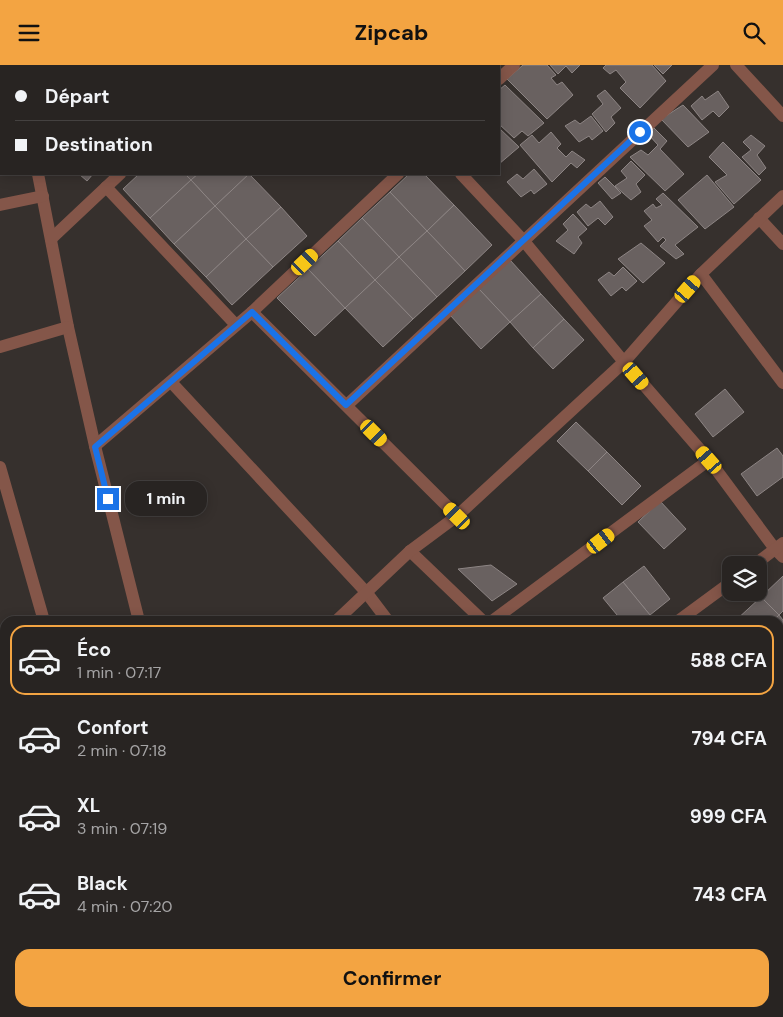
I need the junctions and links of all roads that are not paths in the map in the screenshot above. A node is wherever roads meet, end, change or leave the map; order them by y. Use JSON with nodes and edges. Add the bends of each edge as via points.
{"nodes":[{"id":1,"x":514,"y":65,"type":"edge"},
{"id":2,"x":713,"y":65,"type":"edge"},
{"id":3,"x":736,"y":65,"type":"edge"},
{"id":4,"x":500,"y":78,"type":"edge"},
{"id":5,"x":783,"y":116,"type":"edge"},
{"id":6,"x":38,"y":175,"type":"edge"},
{"id":7,"x":119,"y":175,"type":"edge"},
{"id":8,"x":397,"y":175,"type":"edge"},
{"id":9,"x":462,"y":175,"type":"edge"},
{"id":10,"x":106,"y":187,"type":"junction"},
{"id":11,"x":43,"y":196,"type":"junction"},
{"id":12,"x":783,"y":196,"type":"edge"},
{"id":13,"x":0,"y":205,"type":"edge"},
{"id":14,"x":759,"y":218,"type":"junction"},
{"id":15,"x":51,"y":239,"type":"junction"},
{"id":16,"x":523,"y":240,"type":"junction"},
{"id":17,"x":783,"y":244,"type":"edge"},
{"id":18,"x":701,"y":274,"type":"junction"},
{"id":19,"x":252,"y":312,"type":"junction"},
{"id":20,"x":236,"y":325,"type":"junction"},
{"id":21,"x":68,"y":327,"type":"junction"},
{"id":22,"x":0,"y":347,"type":"edge"},
{"id":23,"x":624,"y":362,"type":"junction"},
{"id":24,"x":171,"y":382,"type":"junction"},
{"id":25,"x":783,"y":383,"type":"edge"},
{"id":26,"x":346,"y":405,"type":"junction"},
{"id":27,"x":95,"y":447,"type":"junction"},
{"id":28,"x":709,"y":460,"type":"junction"},
{"id":29,"x":0,"y":469,"type":"edge"},
{"id":30,"x":457,"y":516,"type":"junction"},
{"id":31,"x":780,"y":550,"type":"edge"},
{"id":32,"x":410,"y":551,"type":"junction"},
{"id":33,"x":767,"y":558,"type":"edge"},
{"id":34,"x":722,"y":590,"type":"edge"},
{"id":35,"x":366,"y":593,"type":"junction"},
{"id":36,"x":43,"y":616,"type":"edge"},
{"id":37,"x":138,"y":616,"type":"edge"},
{"id":38,"x":341,"y":616,"type":"edge"},
{"id":39,"x":384,"y":616,"type":"edge"},
{"id":40,"x":478,"y":616,"type":"edge"},
{"id":41,"x":499,"y":616,"type":"edge"},
{"id":42,"x":691,"y":616,"type":"edge"}],
"edges":[{"from":1,"to":4,"type":"street"},
{"from":2,"to":16,"type":"street"},
{"from":3,"to":5,"type":"street"},
{"from":6,"to":11,"type":"street"},
{"from":7,"to":10,"type":"street"},
{"from":8,"to":19,"type":"street"},
{"from":9,"to":16,"type":"street"},
{"from":10,"to":15,"type":"street"},
{"from":10,"to":20,"type":"street"},
{"from":11,"to":13,"type":"street"},
{"from":11,"to":15,"type":"street"},
{"from":12,"to":14,"type":"street"},
{"from":14,"to":17,"type":"street"},
{"from":14,"to":18,"type":"street"},
{"from":15,"to":21,"type":"street"},
{"from":16,"to":23,"type":"street"},
{"from":16,"to":26,"type":"street"},
{"from":18,"to":23,"type":"street"},
{"from":18,"to":25,"type":"street"},
{"from":19,"to":20,"type":"street"},
{"from":19,"to":26,"type":"street"},
{"from":20,"to":24,"type":"street"},
{"from":21,"to":22,"type":"street"},
{"from":21,"to":27,"type":"street"},
{"from":23,"to":28,"type":"street"},
{"from":23,"to":30,"type":"street"},
{"from":24,"to":27,"type":"street"},
{"from":24,"to":35,"type":"street"},
{"from":26,"to":30,"type":"street"},
{"from":27,"to":37,"type":"street"},
{"from":28,"to":31,"type":"street"},
{"from":28,"to":41,"type":"street"},
{"from":29,"to":36,"type":"street"},
{"from":30,"to":32,"type":"street"},
{"from":31,"to":33,"type":"street"},
{"from":32,"to":35,"type":"street"},
{"from":32,"to":40,"type":"street"},
{"from":34,"to":42,"type":"street"},
{"from":35,"to":38,"type":"street"},
{"from":35,"to":39,"type":"street"}]}
